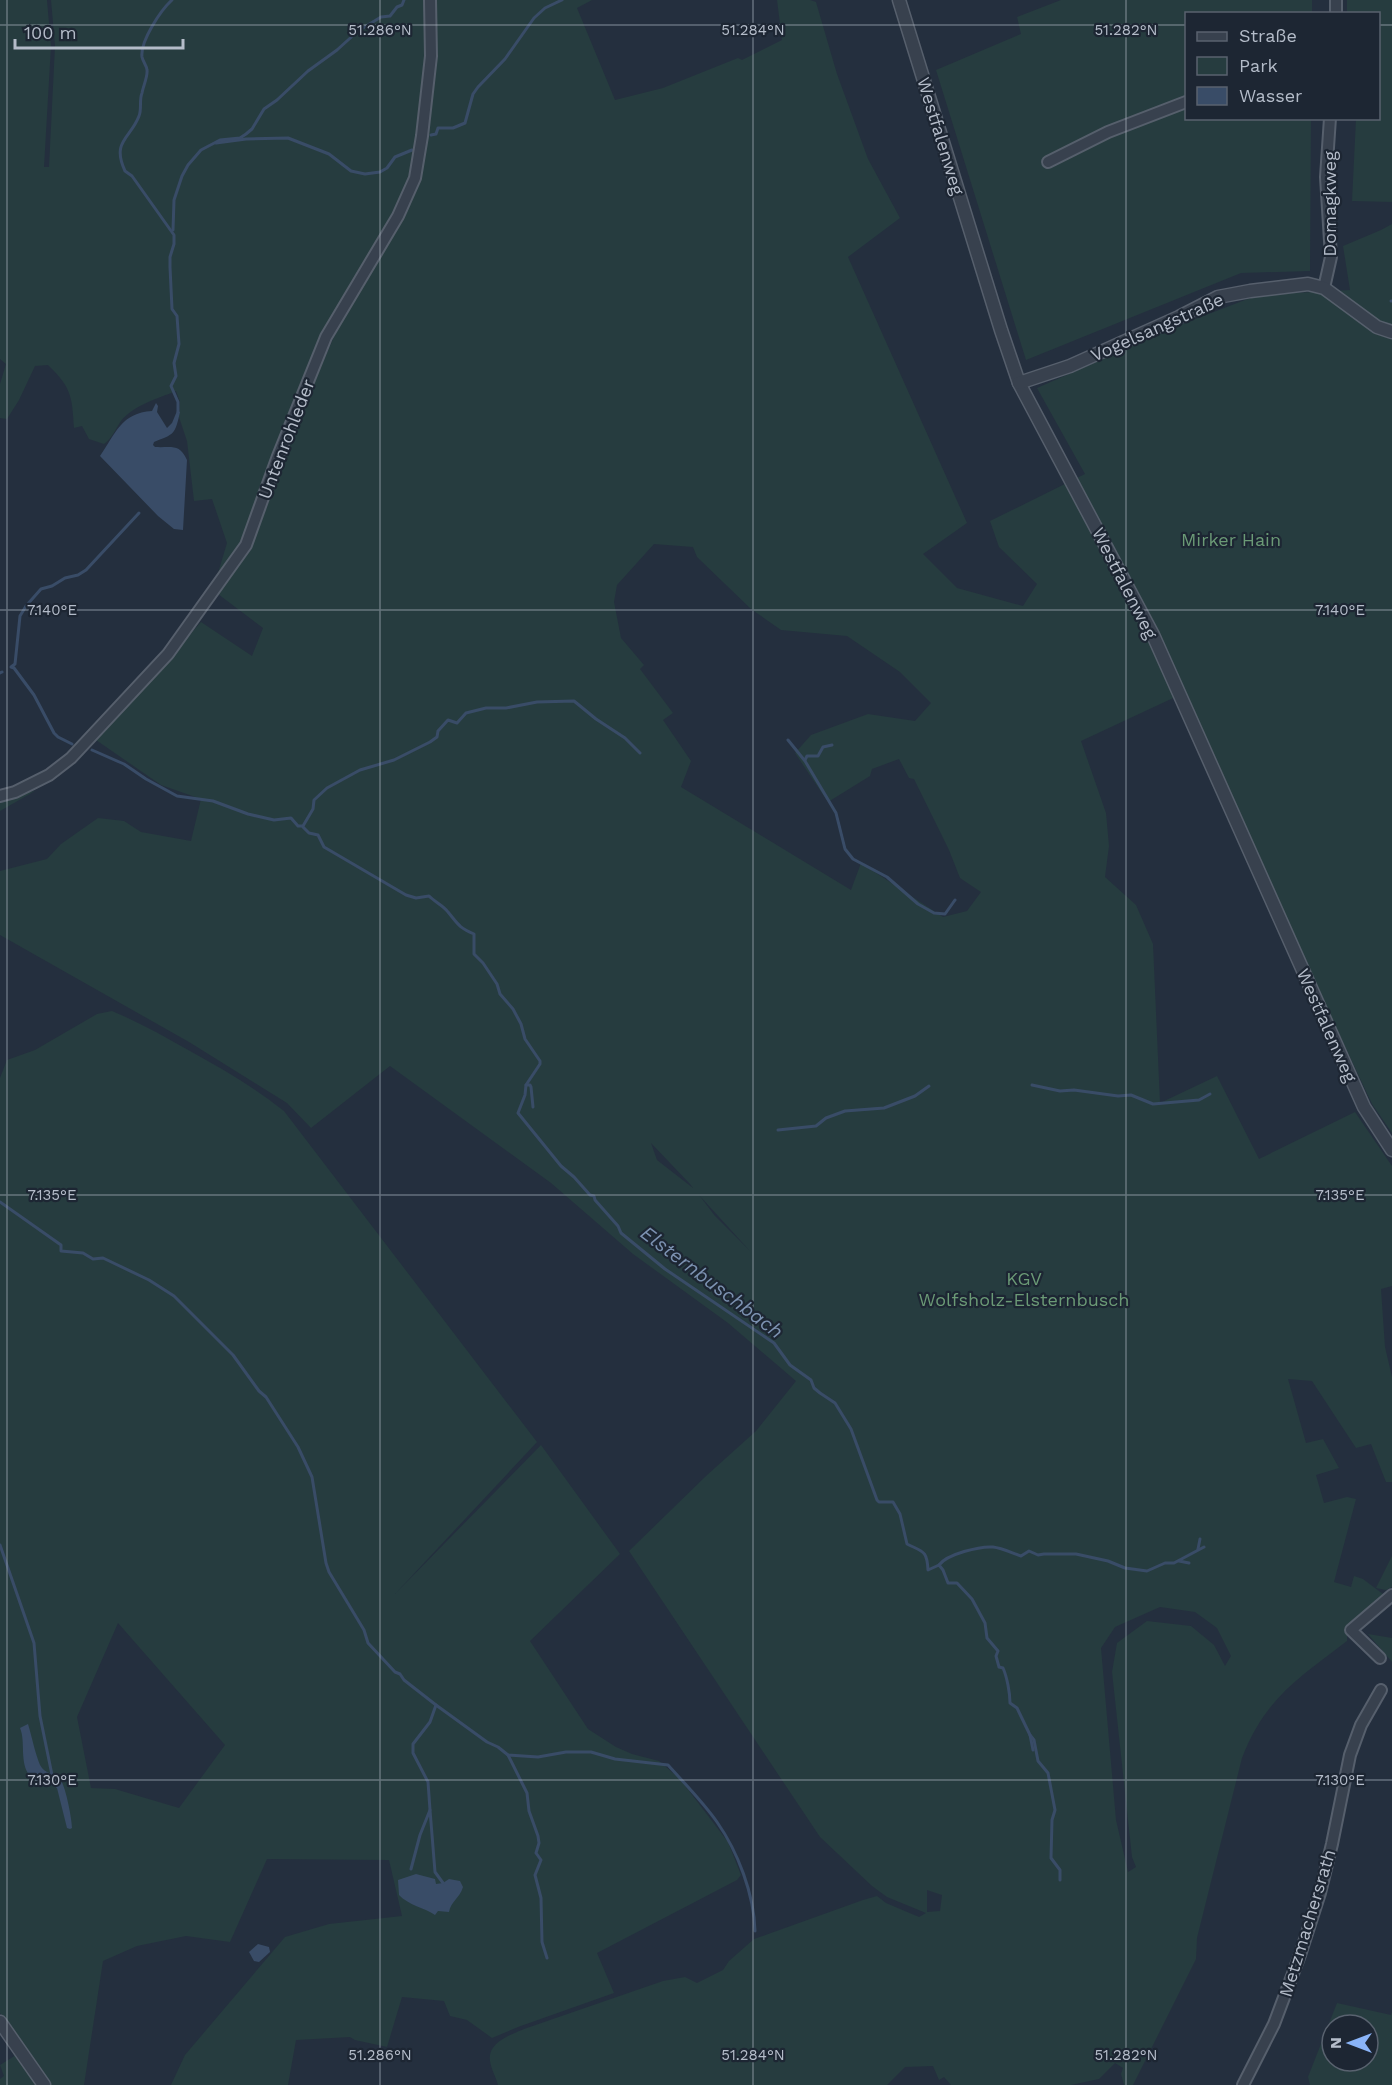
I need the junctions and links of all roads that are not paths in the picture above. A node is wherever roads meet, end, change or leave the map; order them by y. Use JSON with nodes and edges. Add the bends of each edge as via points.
{"nodes":[{"id":1,"x":430,"y":0,"type":"edge"},
{"id":2,"x":899,"y":0,"type":"edge"},
{"id":3,"x":1185,"y":102,"type":"edge"},
{"id":4,"x":1330,"y":120,"type":"edge"},
{"id":5,"x":1048,"y":162,"type":"dead end"},
{"id":6,"x":1324,"y":288,"type":"junction"},
{"id":7,"x":1392,"y":332,"type":"edge"},
{"id":8,"x":1019,"y":383,"type":"junction"},
{"id":9,"x":0,"y":796,"type":"edge"},
{"id":10,"x":1392,"y":1150,"type":"edge"},
{"id":11,"x":1392,"y":1595,"type":"edge"},
{"id":12,"x":1380,"y":1658,"type":"dead end"},
{"id":13,"x":1380,"y":1690,"type":"dead end"},
{"id":14,"x":0,"y":2022,"type":"edge"},
{"id":15,"x":44,"y":2085,"type":"edge"},
{"id":16,"x":1243,"y":2085,"type":"edge"}],
"edges":[{"from":1,"to":9,"type":"street","name":"Untenrohleder","via":[[431,56],[415,178],[398,216],[326,337],[246,545],[168,654],[71,758],[49,775]]},
{"from":2,"to":8,"type":"street","name":"Westfalenweg"},
{"from":3,"to":5,"type":"street","via":[[1108,132]]},
{"from":4,"to":6,"type":"street","name":"Domagkweg","via":[[1326,177],[1331,257]]},
{"from":6,"to":7,"type":"street","via":[[1377,327]]},
{"from":6,"to":8,"type":"street","name":"Vogelsangstraße","via":[[1308,284],[1218,297],[1070,366]]},
{"from":8,"to":10,"type":"street","name":"Westfalenweg","via":[[1153,635],[1364,1107]]},
{"from":11,"to":12,"type":"street","via":[[1351,1630]]},
{"from":13,"to":16,"type":"street","name":"Metzmachersrath","via":[[1350,1755],[1320,1893],[1300,1955],[1274,2024]]},
{"from":14,"to":15,"type":"street"}]}
